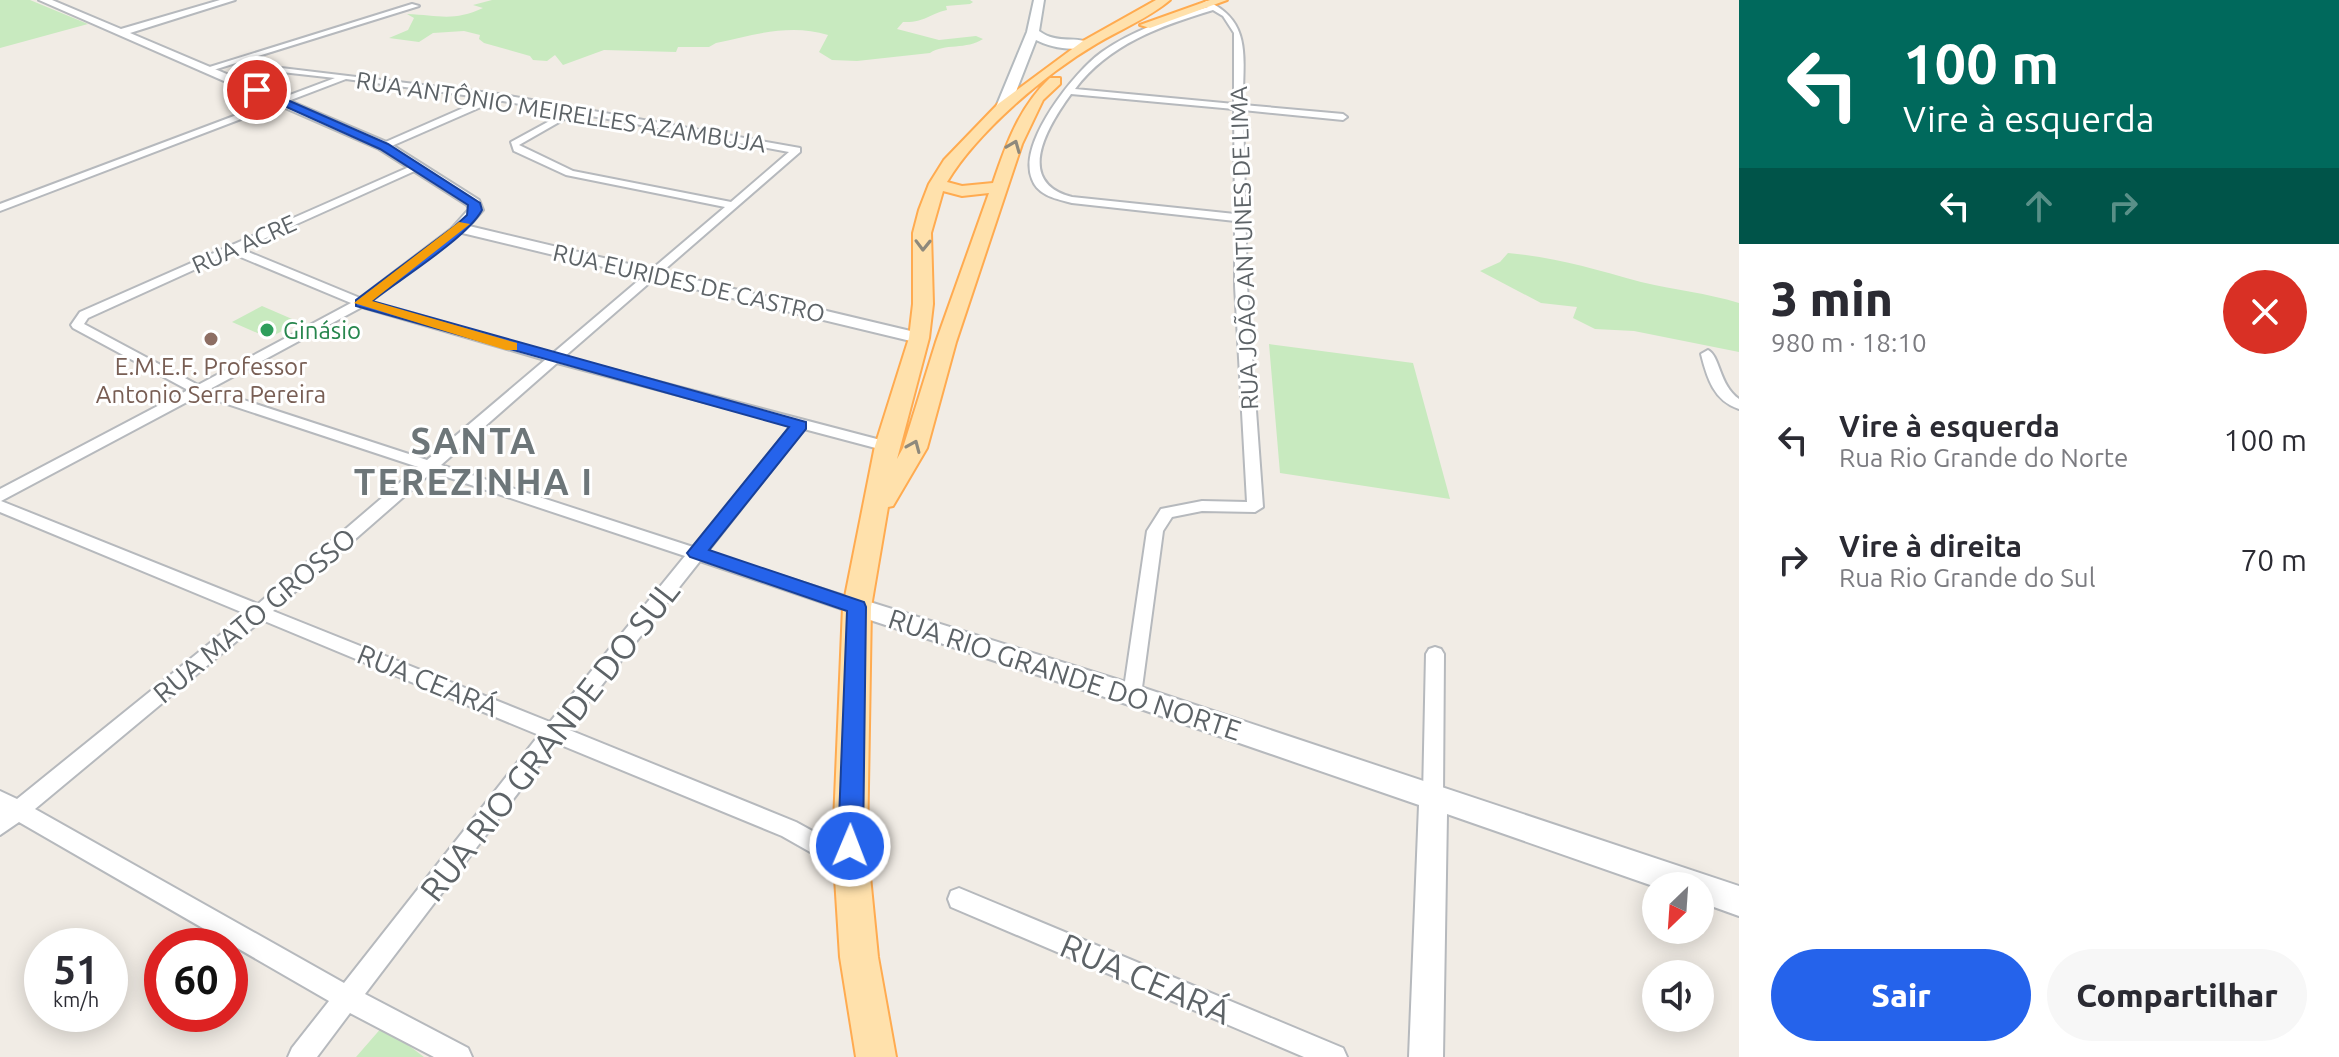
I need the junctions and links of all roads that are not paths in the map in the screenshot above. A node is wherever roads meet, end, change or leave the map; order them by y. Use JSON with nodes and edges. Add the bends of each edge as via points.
{"nodes":[{"id":1,"x":44,"y":0,"type":"edge"},
{"id":2,"x":230,"y":0,"type":"edge"},
{"id":3,"x":1039,"y":0,"type":"edge"},
{"id":4,"x":1164,"y":0,"type":"edge"},
{"id":5,"x":1214,"y":4,"type":"edge"},
{"id":6,"x":415,"y":6,"type":"dead end"},
{"id":7,"x":122,"y":32,"type":"junction"},
{"id":8,"x":1033,"y":32,"type":"junction"},
{"id":9,"x":1087,"y":44,"type":"junction"},
{"id":10,"x":204,"y":70,"type":"junction"},
{"id":11,"x":347,"y":77,"type":"junction"},
{"id":12,"x":231,"y":80,"type":"junction"},
{"id":13,"x":1067,"y":91,"type":"junction"},
{"id":14,"x":498,"y":97,"type":"junction"},
{"id":15,"x":282,"y":100,"type":"junction"},
{"id":16,"x":1003,"y":107,"type":"junction"},
{"id":17,"x":1241,"y":108,"type":"junction"},
{"id":18,"x":575,"y":110,"type":"junction"},
{"id":19,"x":1343,"y":117,"type":"dead end"},
{"id":20,"x":384,"y":146,"type":"junction"},
{"id":21,"x":797,"y":150,"type":"joint"},
{"id":22,"x":416,"y":167,"type":"junction"},
{"id":23,"x":937,"y":184,"type":"junction"},
{"id":24,"x":998,"y":187,"type":"junction"},
{"id":25,"x":732,"y":205,"type":"junction"},
{"id":26,"x":0,"y":208,"type":"edge"},
{"id":27,"x":928,"y":210,"type":"junction"},
{"id":28,"x":989,"y":214,"type":"junction"},
{"id":29,"x":1240,"y":218,"type":"junction"},
{"id":30,"x":459,"y":228,"type":"junction"},
{"id":31,"x":233,"y":250,"type":"junction"},
{"id":32,"x":653,"y":274,"type":"junction"},
{"id":33,"x":361,"y":303,"type":"junction"},
{"id":34,"x":77,"y":325,"type":"joint"},
{"id":35,"x":919,"y":338,"type":"junction"},
{"id":36,"x":1708,"y":354,"type":"dead end"},
{"id":37,"x":556,"y":359,"type":"junction"},
{"id":38,"x":196,"y":389,"type":"junction"},
{"id":39,"x":1739,"y":405,"type":"edge"},
{"id":40,"x":800,"y":425,"type":"junction"},
{"id":41,"x":887,"y":446,"type":"junction"},
{"id":42,"x":430,"y":467,"type":"junction"},
{"id":43,"x":0,"y":496,"type":"edge"},
{"id":44,"x":0,"y":506,"type":"edge"},
{"id":45,"x":876,"y":514,"type":"junction"},
{"id":46,"x":697,"y":553,"type":"junction"},
{"id":47,"x":857,"y":607,"type":"junction"},
{"id":48,"x":260,"y":612,"type":"junction"},
{"id":49,"x":1435,"y":654,"type":"dead end"},
{"id":50,"x":1132,"y":695,"type":"junction"},
{"id":51,"x":554,"y":731,"type":"junction"},
{"id":52,"x":1433,"y":796,"type":"junction"},
{"id":53,"x":6,"y":812,"type":"edge"},
{"id":54,"x":852,"y":864,"type":"junction"},
{"id":55,"x":1654,"y":872,"type":"edge"},
{"id":56,"x":1714,"y":892,"type":"edge"},
{"id":57,"x":959,"y":899,"type":"dead end"},
{"id":58,"x":1739,"y":901,"type":"edge"},
{"id":59,"x":347,"y":998,"type":"junction"},
{"id":60,"x":301,"y":1057,"type":"edge"},
{"id":61,"x":459,"y":1057,"type":"edge"},
{"id":62,"x":876,"y":1057,"type":"edge"},
{"id":63,"x":1334,"y":1057,"type":"edge"},
{"id":64,"x":1426,"y":1057,"type":"edge"}],
"edges":[{"from":1,"to":7,"type":"street"},
{"from":2,"to":7,"type":"street"},
{"from":3,"to":8,"type":"main road"},
{"from":4,"to":9,"type":"main road"},
{"from":5,"to":13,"type":"street","via":[[1126,41]]},
{"from":5,"to":17,"type":"street","name":"RUA JOÃO ANTUNES DE LIMA","via":[[1238,33]]},
{"from":24,"to":5,"type":"main road","one_way":true,"via":[[1025,120],[1058,77],[1128,32]]},
{"from":6,"to":10,"type":"street"},
{"from":7,"to":10,"type":"street"},
{"from":8,"to":9,"type":"main road","via":[[1052,43]]},
{"from":8,"to":16,"type":"main road"},
{"from":9,"to":16,"type":"main road"},
{"from":10,"to":12,"type":"street"},
{"from":11,"to":12,"type":"street","name":"RUA ANTÔNIO MEIRELLES AZAMBUJA","via":[[273,69]]},
{"from":11,"to":14,"type":"street","name":"RUA ANTÔNIO MEIRELLES AZAMBUJA"},
{"from":11,"to":15,"type":"street"},
{"from":12,"to":15,"type":"street"},
{"from":13,"to":17,"type":"street"},
{"from":13,"to":29,"type":"street","via":[[1037,147],[1037,181],[1047,192],[1072,200]]},
{"from":14,"to":18,"type":"street","name":"RUA ANTÔNIO MEIRELLES AZAMBUJA"},
{"from":14,"to":20,"type":"street"},
{"from":15,"to":20,"type":"street"},
{"from":15,"to":26,"type":"street"},
{"from":16,"to":23,"type":"main road"},
{"from":17,"to":19,"type":"street"},
{"from":17,"to":29,"type":"street","name":"RUA JOÃO ANTUNES DE LIMA"},
{"from":18,"to":21,"type":"street","name":"RUA ANTÔNIO MEIRELLES AZAMBUJA"},
{"from":18,"to":25,"type":"street","via":[[514,144],[517,149],[570,173]]},
{"from":20,"to":22,"type":"street"},
{"from":21,"to":25,"type":"street","name":"RUA MATO GROSSO"},
{"from":22,"to":30,"type":"street","via":[[474,203],[472,217]]},
{"from":22,"to":31,"type":"street","name":"RUA ACRE"},
{"from":23,"to":24,"type":"main road","via":[[962,191]]},
{"from":23,"to":27,"type":"main road"},
{"from":24,"to":28,"type":"main road"},
{"from":25,"to":32,"type":"street","name":"RUA MATO GROSSO"},
{"from":27,"to":28,"type":"main road","via":[[949,206]]},
{"from":27,"to":35,"type":"main road","one_way":true,"via":[[922,233]]},
{"from":45,"to":28,"type":"main road","one_way":true,"via":[[915,448]]},
{"from":29,"to":50,"type":"street","name":"RUA JOÃO ANTUNES DE LIMA","via":[[1255,507],[1202,506],[1167,513],[1155,531]]},
{"from":30,"to":32,"type":"street","name":"RUA EURIDES DE CASTRO"},
{"from":30,"to":33,"type":"street"},
{"from":31,"to":33,"type":"street"},
{"from":31,"to":34,"type":"street","name":"RUA ACRE","via":[[84,315]]},
{"from":32,"to":35,"type":"street","name":"RUA EURIDES DE CASTRO"},
{"from":32,"to":37,"type":"street","name":"RUA MATO GROSSO"},
{"from":33,"to":37,"type":"street"},
{"from":33,"to":38,"type":"street"},
{"from":34,"to":38,"type":"street","name":"RUA RIO GRANDE DO NORTE"},
{"from":35,"to":41,"type":"main road"},
{"from":36,"to":39,"type":"street","via":[[1722,393]]},
{"from":37,"to":40,"type":"street"},
{"from":37,"to":42,"type":"street","name":"RUA MATO GROSSO"},
{"from":38,"to":42,"type":"street","name":"RUA RIO GRANDE DO NORTE"},
{"from":38,"to":43,"type":"street"},
{"from":40,"to":41,"type":"street"},
{"from":40,"to":46,"type":"street","name":"RUA RIO GRANDE DO SUL"},
{"from":41,"to":45,"type":"main road"},
{"from":42,"to":46,"type":"street","name":"RUA RIO GRANDE DO NORTE"},
{"from":42,"to":48,"type":"street","name":"RUA MATO GROSSO"},
{"from":44,"to":48,"type":"street","name":"RUA CEARÁ"},
{"from":45,"to":47,"type":"main road"},
{"from":46,"to":47,"type":"street","name":"RUA RIO GRANDE DO NORTE"},
{"from":46,"to":51,"type":"street","name":"RUA RIO GRANDE DO SUL"},
{"from":47,"to":50,"type":"street","name":"RUA RIO GRANDE DO NORTE"},
{"from":47,"to":54,"type":"main road"},
{"from":48,"to":51,"type":"street","name":"RUA CEARÁ"},
{"from":48,"to":53,"type":"street","name":"RUA MATO GROSSO"},
{"from":49,"to":52,"type":"street"},
{"from":50,"to":52,"type":"street","name":"RUA RIO GRANDE DO NORTE"},
{"from":51,"to":54,"type":"street","name":"RUA CEARÁ","via":[[789,829]]},
{"from":51,"to":59,"type":"street","name":"RUA RIO GRANDE DO SUL"},
{"from":52,"to":55,"type":"street","name":"RUA RIO GRANDE DO NORTE"},
{"from":52,"to":64,"type":"street"},
{"from":53,"to":59,"type":"street"},
{"from":54,"to":62,"type":"main road","via":[[859,957]]},
{"from":56,"to":58,"type":"street","name":"RUA RIO GRANDE DO NORTE"},
{"from":57,"to":63,"type":"street","name":"RUA CEARÁ"},
{"from":59,"to":60,"type":"street","name":"RUA RIO GRANDE DO SUL"},
{"from":59,"to":61,"type":"street"}]}
